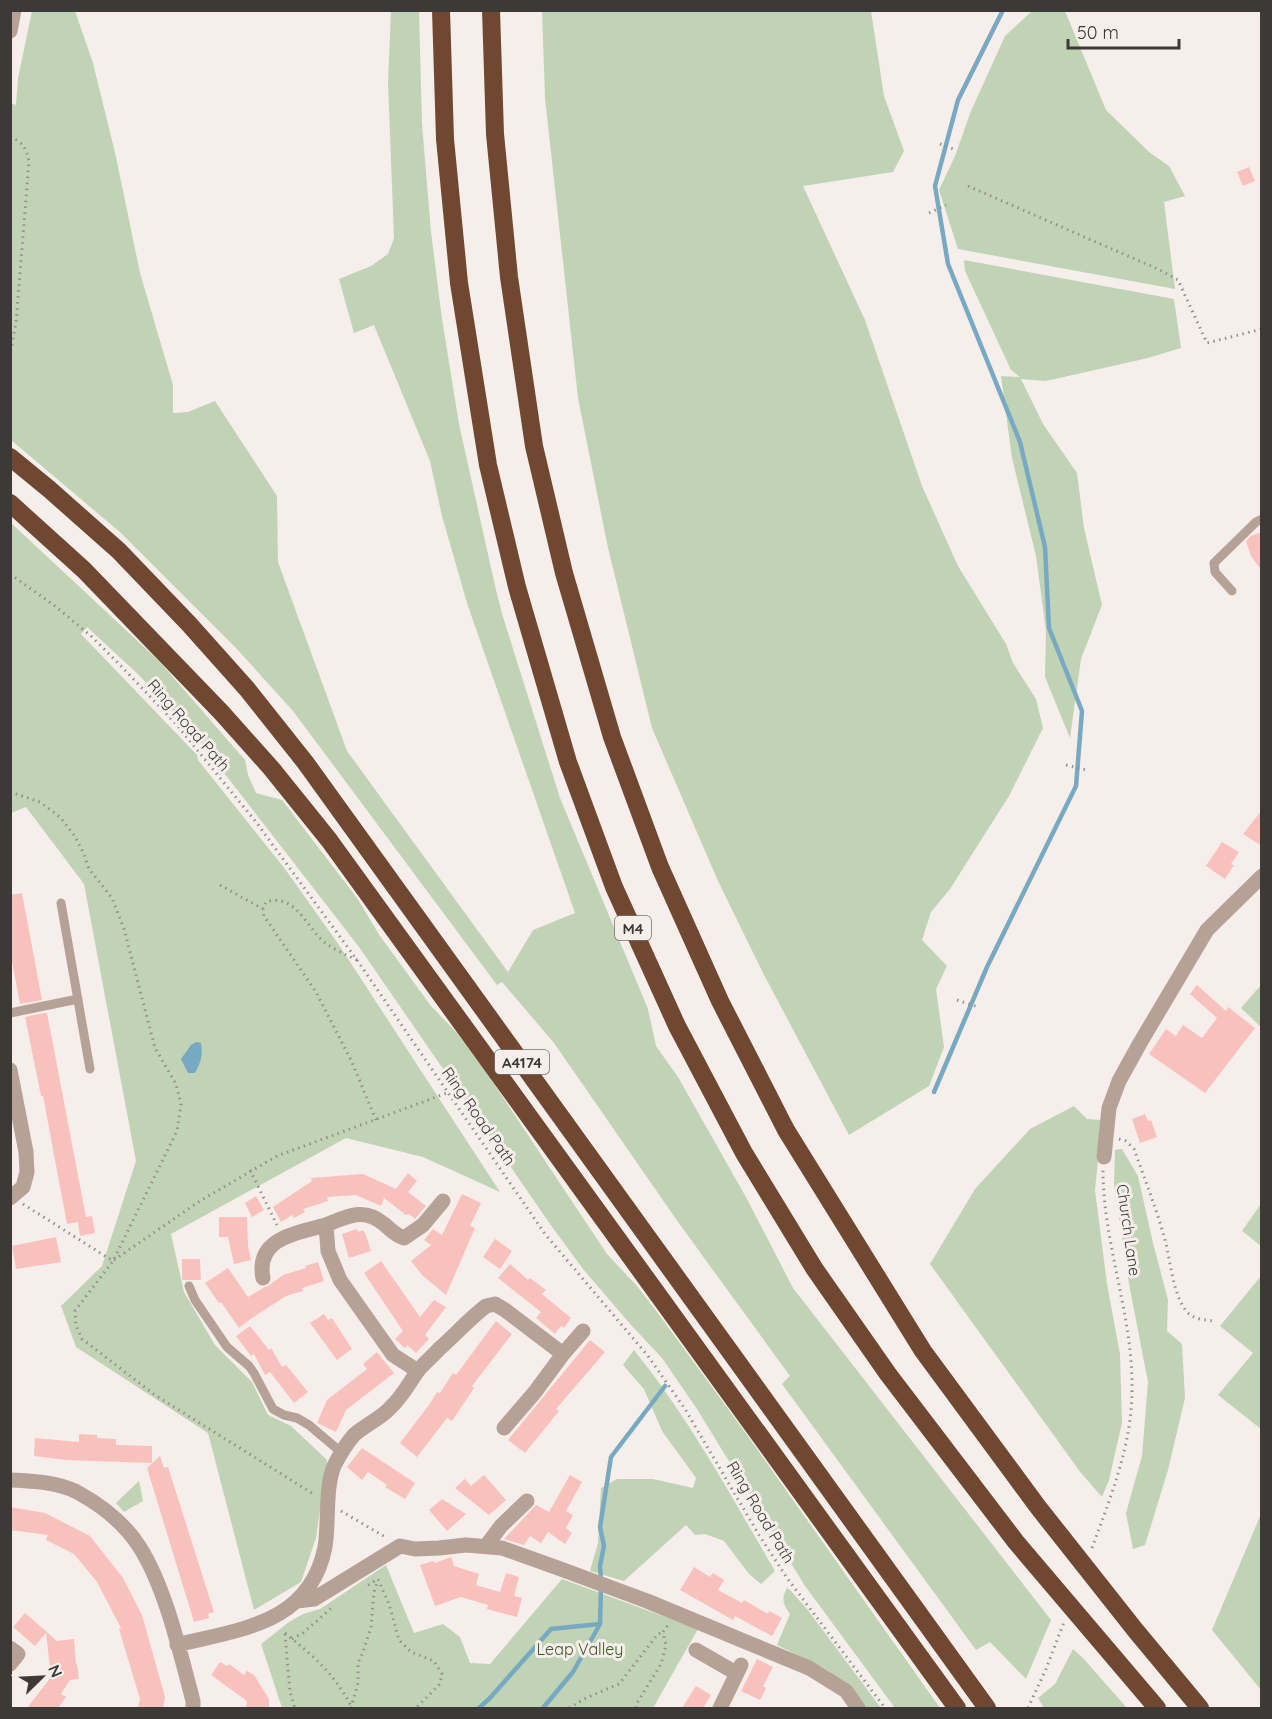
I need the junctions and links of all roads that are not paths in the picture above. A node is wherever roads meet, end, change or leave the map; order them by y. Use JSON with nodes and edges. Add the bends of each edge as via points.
{"nodes":[{"id":1,"x":14,"y":10,"type":"edge"},
{"id":2,"x":441,"y":10,"type":"edge"},
{"id":3,"x":491,"y":10,"type":"edge"},
{"id":4,"x":10,"y":31,"type":"edge"},
{"id":5,"x":10,"y":457,"type":"edge"},
{"id":6,"x":10,"y":503,"type":"edge"},
{"id":7,"x":1262,"y":519,"type":"edge"},
{"id":8,"x":1232,"y":591,"type":"dead end"},
{"id":9,"x":1262,"y":876,"type":"edge"},
{"id":10,"x":61,"y":903,"type":"dead end"},
{"id":11,"x":78,"y":999,"type":"junction"},
{"id":12,"x":10,"y":1013,"type":"edge"},
{"id":13,"x":90,"y":1069,"type":"dead end"},
{"id":14,"x":10,"y":1070,"type":"edge"},
{"id":15,"x":1104,"y":1157,"type":"road end"},
{"id":16,"x":12,"y":1197,"type":"edge"},
{"id":17,"x":443,"y":1201,"type":"dead end"},
{"id":18,"x":326,"y":1225,"type":"junction"},
{"id":19,"x":263,"y":1278,"type":"dead end"},
{"id":20,"x":189,"y":1286,"type":"dead end"},
{"id":21,"x":583,"y":1331,"type":"dead end"},
{"id":22,"x":563,"y":1354,"type":"junction"},
{"id":23,"x":417,"y":1371,"type":"junction"},
{"id":24,"x":504,"y":1428,"type":"dead end"},
{"id":25,"x":342,"y":1453,"type":"junction"},
{"id":26,"x":10,"y":1480,"type":"edge"},
{"id":27,"x":527,"y":1501,"type":"dead end"},
{"id":28,"x":486,"y":1546,"type":"junction"},
{"id":29,"x":297,"y":1601,"type":"junction"},
{"id":30,"x":177,"y":1645,"type":"junction"},
{"id":31,"x":696,"y":1650,"type":"dead end"},
{"id":32,"x":193,"y":1708,"type":"edge"},
{"id":33,"x":720,"y":1708,"type":"edge"},
{"id":34,"x":858,"y":1708,"type":"edge"},
{"id":35,"x":957,"y":1708,"type":"edge"},
{"id":36,"x":987,"y":1708,"type":"edge"},
{"id":37,"x":1157,"y":1708,"type":"edge"},
{"id":38,"x":1200,"y":1708,"type":"edge"}],
"edges":[{"from":1,"to":4,"type":"street"},
{"from":2,"to":37,"type":"highway","number":"M4","via":[[445,139],[459,283],[488,465],[517,587],[568,762],[614,886],[677,1026],[744,1153],[814,1268],[888,1374],[1016,1542]]},
{"from":3,"to":38,"type":"highway","via":[[498,167],[509,278],[534,446],[564,573],[612,737],[660,867],[720,1001],[786,1130],[923,1351],[1038,1507]]},
{"from":5,"to":36,"type":"highway","number":"A4174","via":[[135,567],[247,689],[305,762]]},
{"from":6,"to":35,"type":"highway","number":"A4174","via":[[84,570],[221,712],[329,840]]},
{"from":7,"to":8,"type":"lane","via":[[1214,564],[1215,572]]},
{"from":9,"to":15,"type":"street","via":[[1207,930],[1140,1043],[1109,1108]]},
{"from":10,"to":11,"type":"lane"},
{"from":11,"to":12,"type":"lane"},
{"from":11,"to":13,"type":"lane"},
{"from":14,"to":16,"type":"street","via":[[27,1172],[23,1186]]},
{"from":17,"to":18,"type":"street","via":[[423,1225],[404,1238],[370,1215],[354,1214]]},
{"from":18,"to":19,"type":"street","via":[[272,1244],[261,1270]]},
{"from":18,"to":23,"type":"street","via":[[328,1251],[340,1280],[393,1355]]},
{"from":20,"to":25,"type":"lane","via":[[227,1347],[254,1373],[273,1409],[309,1425]]},
{"from":21,"to":22,"type":"street"},
{"from":22,"to":23,"type":"street","via":[[495,1304],[476,1314]]},
{"from":22,"to":24,"type":"street"},
{"from":23,"to":25,"type":"street","via":[[397,1402],[353,1436]]},
{"from":25,"to":29,"type":"street","via":[[333,1467],[325,1547],[308,1590]]},
{"from":26,"to":30,"type":"street","via":[[41,1482],[76,1491],[112,1515],[138,1545],[157,1582]]},
{"from":27,"to":28,"type":"street"},
{"from":28,"to":29,"type":"street","via":[[400,1546],[314,1599]]},
{"from":28,"to":34,"type":"street","via":[[502,1548],[602,1584],[809,1668],[846,1691]]},
{"from":29,"to":30,"type":"street","via":[[263,1623]]},
{"from":30,"to":32,"type":"street"},
{"from":31,"to":33,"type":"street","via":[[739,1669]]}]}
